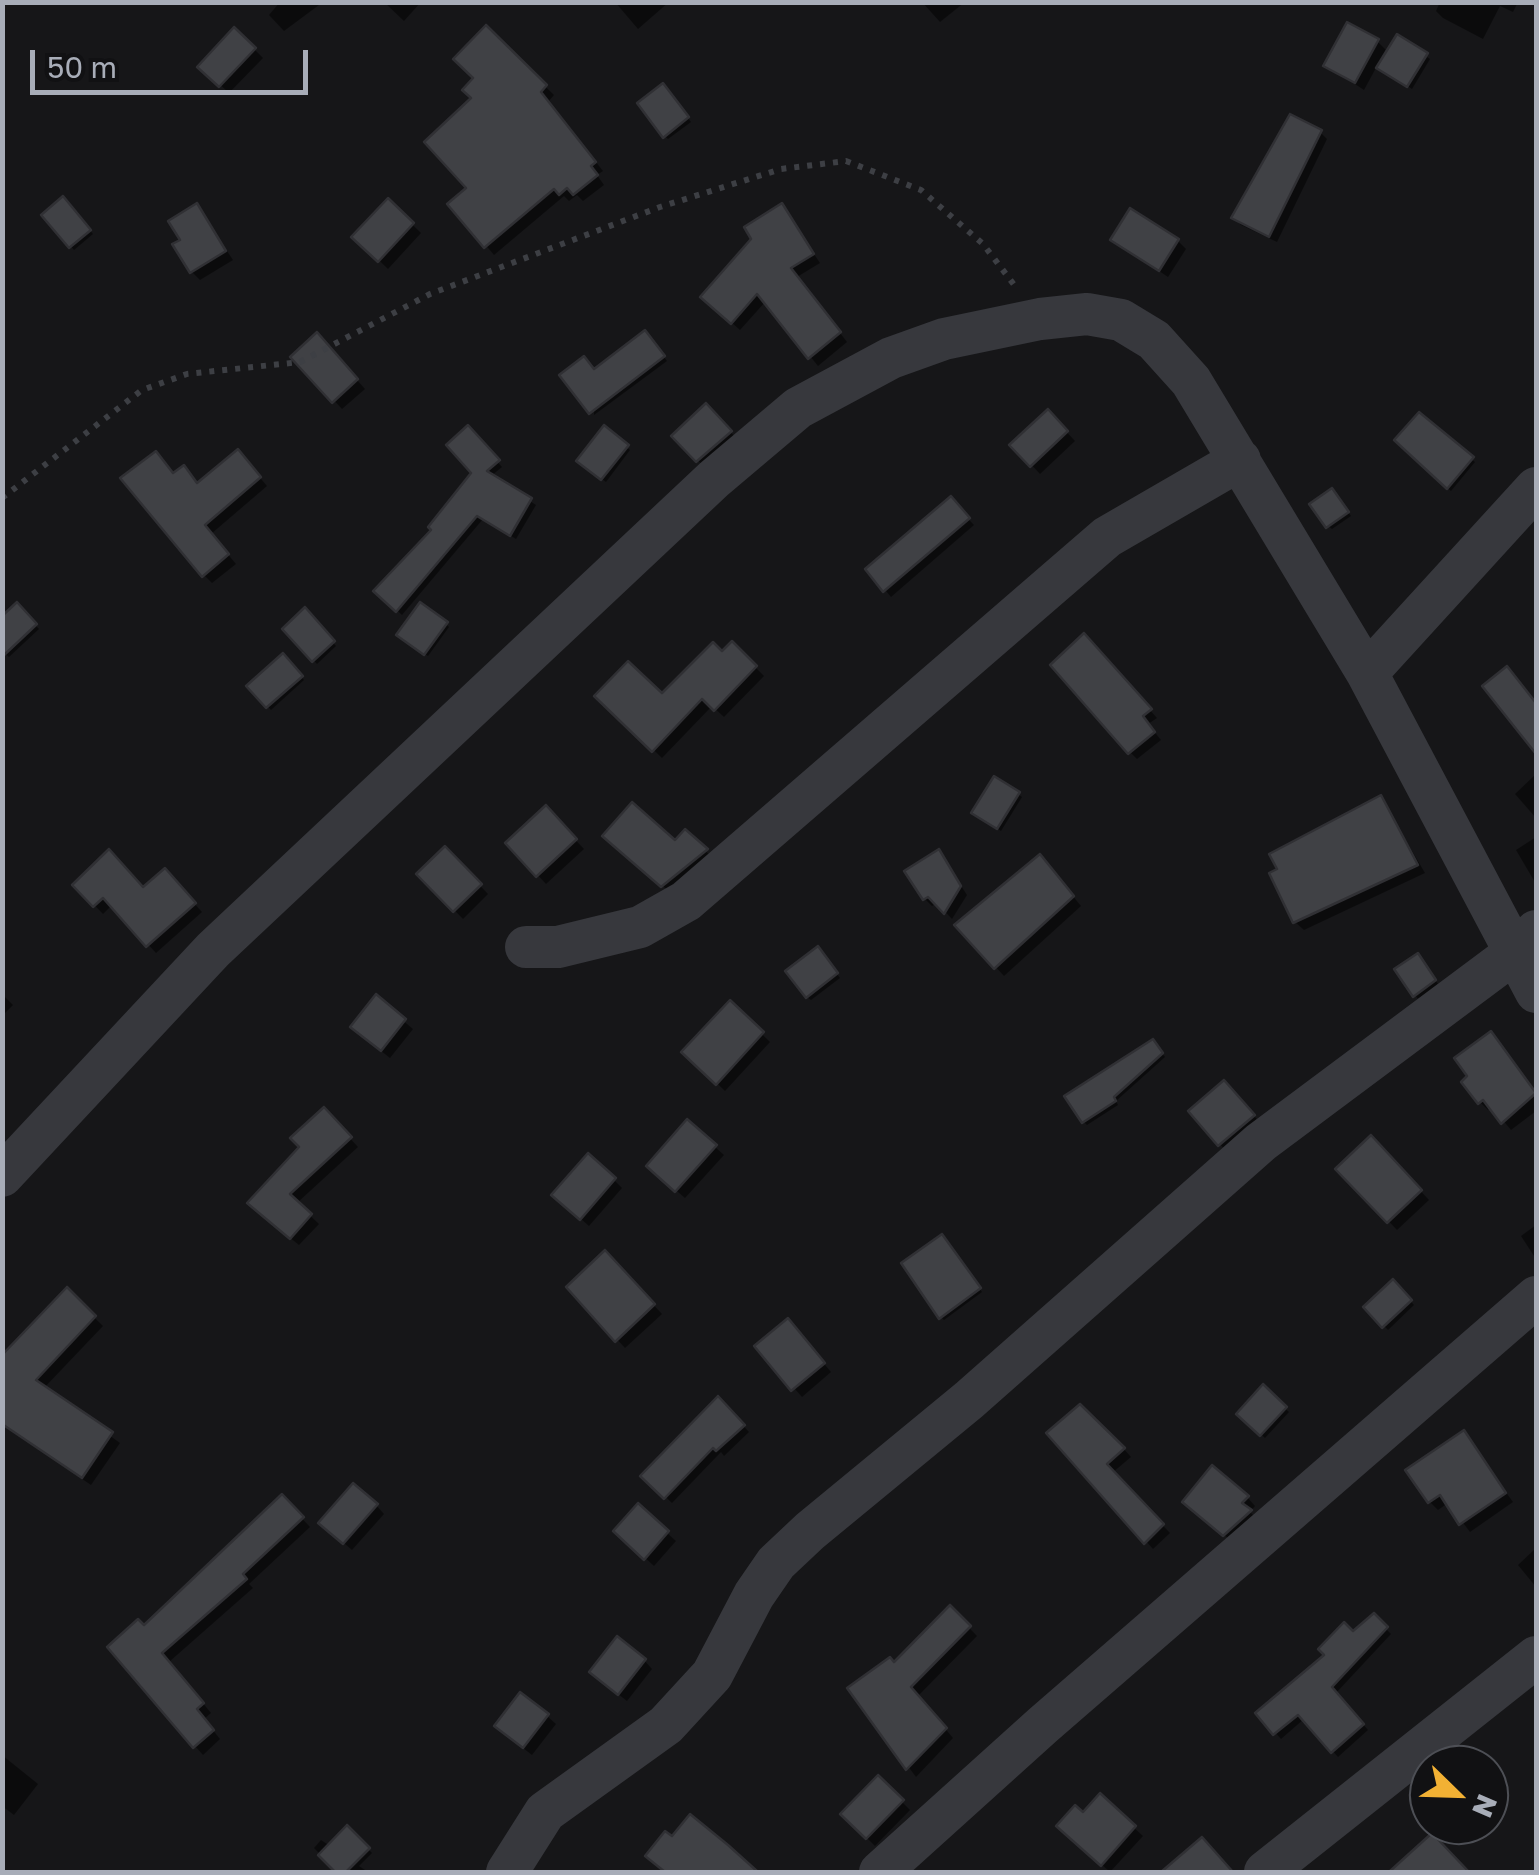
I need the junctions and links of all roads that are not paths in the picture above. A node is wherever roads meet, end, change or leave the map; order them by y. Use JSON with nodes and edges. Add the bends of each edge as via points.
{"nodes":[{"id":1,"x":1240,"y":460,"type":"junction"},
{"id":2,"x":1536,"y":488,"type":"edge"},
{"id":3,"x":1367,"y":673,"type":"junction"},
{"id":4,"x":1526,"y":941,"type":"edge"},
{"id":5,"x":526,"y":948,"type":"dead end"},
{"id":6,"x":1536,"y":992,"type":"edge"},
{"id":7,"x":2,"y":1176,"type":"edge"},
{"id":8,"x":1536,"y":1297,"type":"edge"},
{"id":9,"x":1536,"y":1658,"type":"edge"},
{"id":10,"x":507,"y":1872,"type":"edge"},
{"id":11,"x":880,"y":1872,"type":"edge"},
{"id":12,"x":1265,"y":1872,"type":"edge"}],
"edges":[{"from":1,"to":3,"type":"street"},
{"from":1,"to":5,"type":"street","via":[[1108,537],[686,901],[640,928]]},
{"from":1,"to":7,"type":"street","via":[[1191,380],[1154,340],[1121,320],[1088,314],[944,339],[891,358],[798,408],[714,479],[213,950]]},
{"from":2,"to":3,"type":"street"},
{"from":3,"to":4,"type":"street"},
{"from":4,"to":6,"type":"street"},
{"from":4,"to":10,"type":"street","via":[[1261,1142],[776,1563],[712,1675],[666,1725],[545,1812]]},
{"from":8,"to":11,"type":"street"},
{"from":9,"to":12,"type":"street"}]}
